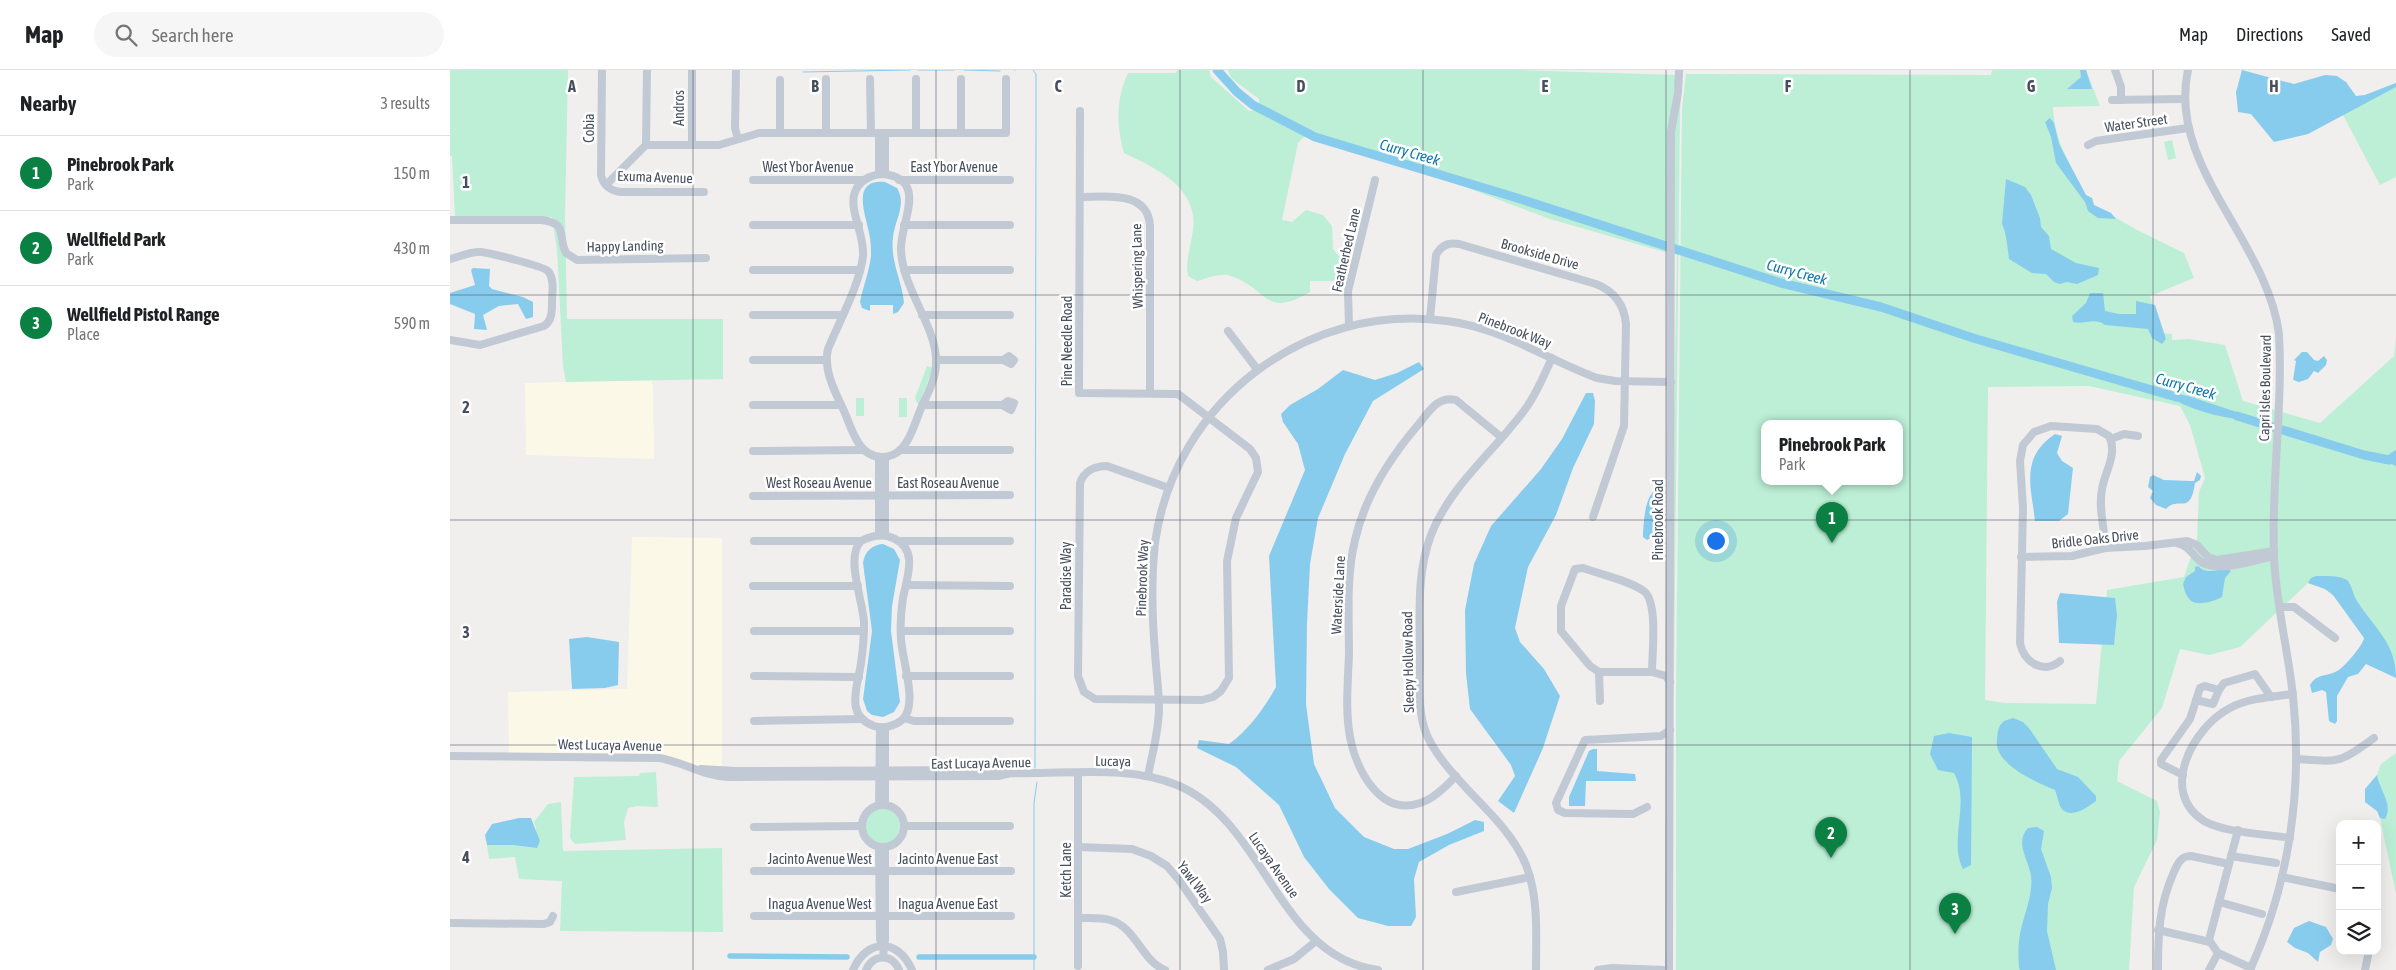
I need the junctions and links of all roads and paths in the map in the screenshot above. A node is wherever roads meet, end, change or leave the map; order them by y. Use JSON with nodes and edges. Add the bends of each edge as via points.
{"nodes":[{"id":1,"x":602,"y":70,"type":"edge"},
{"id":2,"x":647,"y":70,"type":"edge"},
{"id":3,"x":692,"y":70,"type":"edge"},
{"id":4,"x":1679,"y":70,"type":"edge"},
{"id":5,"x":2115,"y":70,"type":"edge"},
{"id":6,"x":2188,"y":70,"type":"edge"},
{"id":7,"x":735,"y":73,"type":"edge"},
{"id":8,"x":826,"y":79,"type":"dead end"},
{"id":9,"x":870,"y":79,"type":"dead end"},
{"id":10,"x":916,"y":79,"type":"dead end"},
{"id":11,"x":961,"y":79,"type":"dead end"},
{"id":12,"x":1006,"y":79,"type":"dead end"},
{"id":13,"x":780,"y":80,"type":"dead end"},
{"id":14,"x":2184,"y":99,"type":"junction"},
{"id":15,"x":2112,"y":100,"type":"dead end"},
{"id":16,"x":2121,"y":100,"type":"junction"},
{"id":17,"x":1080,"y":111,"type":"dead end"},
{"id":18,"x":2188,"y":128,"type":"junction"},
{"id":19,"x":780,"y":133,"type":"junction"},
{"id":20,"x":878,"y":133,"type":"junction"},
{"id":21,"x":916,"y":133,"type":"junction"},
{"id":22,"x":961,"y":133,"type":"junction"},
{"id":23,"x":826,"y":134,"type":"junction"},
{"id":24,"x":738,"y":139,"type":"junction"},
{"id":25,"x":646,"y":145,"type":"junction"},
{"id":26,"x":692,"y":145,"type":"junction"},
{"id":27,"x":2088,"y":145,"type":"dead end"},
{"id":28,"x":882,"y":174,"type":"junction"},
{"id":29,"x":753,"y":180,"type":"dead end"},
{"id":30,"x":864,"y":180,"type":"junction"},
{"id":31,"x":899,"y":180,"type":"junction"},
{"id":32,"x":1010,"y":180,"type":"dead end"},
{"id":33,"x":1375,"y":180,"type":"dead end"},
{"id":34,"x":606,"y":185,"type":"junction"},
{"id":35,"x":704,"y":192,"type":"dead end"},
{"id":36,"x":1080,"y":197,"type":"junction"},
{"id":37,"x":450,"y":220,"type":"edge"},
{"id":38,"x":753,"y":225,"type":"dead end"},
{"id":39,"x":859,"y":225,"type":"junction"},
{"id":40,"x":904,"y":225,"type":"junction"},
{"id":41,"x":1010,"y":225,"type":"dead end"},
{"id":42,"x":706,"y":258,"type":"dead end"},
{"id":43,"x":450,"y":259,"type":"edge"},
{"id":44,"x":753,"y":270,"type":"dead end"},
{"id":45,"x":860,"y":270,"type":"junction"},
{"id":46,"x":904,"y":270,"type":"junction"},
{"id":47,"x":1010,"y":270,"type":"dead end"},
{"id":48,"x":753,"y":315,"type":"dead end"},
{"id":49,"x":842,"y":315,"type":"junction"},
{"id":50,"x":922,"y":315,"type":"junction"},
{"id":51,"x":1010,"y":315,"type":"dead end"},
{"id":52,"x":1430,"y":319,"type":"junction"},
{"id":53,"x":1349,"y":326,"type":"junction"},
{"id":54,"x":1228,"y":331,"type":"dead end"},
{"id":55,"x":450,"y":340,"type":"edge"},
{"id":56,"x":1552,"y":358,"type":"junction"},
{"id":57,"x":753,"y":360,"type":"dead end"},
{"id":58,"x":826,"y":360,"type":"junction"},
{"id":59,"x":936,"y":360,"type":"junction"},
{"id":60,"x":1003,"y":360,"type":"dead end"},
{"id":61,"x":1257,"y":370,"type":"junction"},
{"id":62,"x":1626,"y":381,"type":"junction"},
{"id":63,"x":1671,"y":382,"type":"junction"},
{"id":64,"x":1150,"y":393,"type":"junction"},
{"id":65,"x":841,"y":405,"type":"junction"},
{"id":66,"x":922,"y":405,"type":"junction"},
{"id":67,"x":1002,"y":405,"type":"dead end"},
{"id":68,"x":753,"y":406,"type":"dead end"},
{"id":69,"x":1209,"y":417,"type":"junction"},
{"id":70,"x":2138,"y":436,"type":"dead end"},
{"id":71,"x":1501,"y":437,"type":"junction"},
{"id":72,"x":2110,"y":439,"type":"junction"},
{"id":73,"x":864,"y":450,"type":"junction"},
{"id":74,"x":900,"y":450,"type":"junction"},
{"id":75,"x":1010,"y":450,"type":"dead end"},
{"id":76,"x":753,"y":451,"type":"dead end"},
{"id":77,"x":882,"y":457,"type":"junction"},
{"id":78,"x":1169,"y":488,"type":"junction"},
{"id":79,"x":1010,"y":495,"type":"dead end"},
{"id":80,"x":754,"y":496,"type":"dead end"},
{"id":81,"x":882,"y":496,"type":"junction"},
{"id":82,"x":1593,"y":517,"type":"dead end"},
{"id":83,"x":882,"y":535,"type":"junction"},
{"id":84,"x":754,"y":541,"type":"dead end"},
{"id":85,"x":861,"y":541,"type":"junction"},
{"id":86,"x":900,"y":541,"type":"junction"},
{"id":87,"x":1010,"y":541,"type":"dead end"},
{"id":88,"x":2105,"y":548,"type":"junction"},
{"id":89,"x":2274,"y":554,"type":"junction"},
{"id":90,"x":2021,"y":557,"type":"junction"},
{"id":91,"x":906,"y":585,"type":"junction"},
{"id":92,"x":753,"y":586,"type":"dead end"},
{"id":93,"x":858,"y":586,"type":"junction"},
{"id":94,"x":1010,"y":586,"type":"dead end"},
{"id":95,"x":2280,"y":607,"type":"junction"},
{"id":96,"x":754,"y":631,"type":"dead end"},
{"id":97,"x":864,"y":631,"type":"junction"},
{"id":98,"x":901,"y":631,"type":"junction"},
{"id":99,"x":1010,"y":631,"type":"dead end"},
{"id":100,"x":2335,"y":638,"type":"dead end"},
{"id":101,"x":1670,"y":661,"type":"junction"},
{"id":102,"x":2060,"y":662,"type":"dead end"},
{"id":103,"x":1599,"y":672,"type":"junction"},
{"id":104,"x":1652,"y":672,"type":"junction"},
{"id":105,"x":754,"y":676,"type":"dead end"},
{"id":106,"x":906,"y":676,"type":"junction"},
{"id":107,"x":1010,"y":676,"type":"dead end"},
{"id":108,"x":859,"y":677,"type":"junction"},
{"id":109,"x":1670,"y":683,"type":"junction"},
{"id":110,"x":2219,"y":690,"type":"junction"},
{"id":111,"x":2292,"y":694,"type":"junction"},
{"id":112,"x":2270,"y":697,"type":"junction"},
{"id":113,"x":1159,"y":700,"type":"junction"},
{"id":114,"x":2196,"y":700,"type":"junction"},
{"id":115,"x":1600,"y":701,"type":"dead end"},
{"id":116,"x":2214,"y":704,"type":"junction"},
{"id":117,"x":2220,"y":714,"type":"junction"},
{"id":118,"x":904,"y":718,"type":"junction"},
{"id":119,"x":862,"y":719,"type":"junction"},
{"id":120,"x":754,"y":721,"type":"dead end"},
{"id":121,"x":1010,"y":721,"type":"dead end"},
{"id":122,"x":882,"y":727,"type":"junction"},
{"id":123,"x":1670,"y":730,"type":"junction"},
{"id":124,"x":1639,"y":738,"type":"junction"},
{"id":125,"x":2374,"y":738,"type":"dead end"},
{"id":126,"x":1670,"y":748,"type":"junction"},
{"id":127,"x":450,"y":756,"type":"edge"},
{"id":128,"x":2296,"y":759,"type":"junction"},
{"id":129,"x":780,"y":774,"type":"joint"},
{"id":130,"x":883,"y":774,"type":"junction"},
{"id":131,"x":1078,"y":774,"type":"junction"},
{"id":132,"x":2183,"y":775,"type":"junction"},
{"id":133,"x":1148,"y":776,"type":"junction"},
{"id":134,"x":1456,"y":776,"type":"junction"},
{"id":135,"x":882,"y":805,"type":"junction"},
{"id":136,"x":1647,"y":807,"type":"dead end"},
{"id":137,"x":862,"y":826,"type":"junction"},
{"id":138,"x":904,"y":826,"type":"junction"},
{"id":139,"x":1010,"y":826,"type":"dead end"},
{"id":140,"x":754,"y":827,"type":"dead end"},
{"id":141,"x":2238,"y":830,"type":"junction"},
{"id":142,"x":2290,"y":838,"type":"junction"},
{"id":143,"x":882,"y":847,"type":"junction"},
{"id":144,"x":1079,"y":848,"type":"junction"},
{"id":145,"x":2231,"y":856,"type":"junction"},
{"id":146,"x":2276,"y":863,"type":"dead end"},
{"id":147,"x":2229,"y":864,"type":"junction"},
{"id":148,"x":754,"y":871,"type":"dead end"},
{"id":149,"x":882,"y":871,"type":"junction"},
{"id":150,"x":1010,"y":871,"type":"dead end"},
{"id":151,"x":1530,"y":877,"type":"junction"},
{"id":152,"x":2282,"y":877,"type":"junction"},
{"id":153,"x":2336,"y":888,"type":"edge"},
{"id":154,"x":1456,"y":892,"type":"dead end"},
{"id":155,"x":2219,"y":902,"type":"junction"},
{"id":156,"x":2262,"y":914,"type":"dead end"},
{"id":157,"x":553,"y":916,"type":"dead end"},
{"id":158,"x":754,"y":916,"type":"dead end"},
{"id":159,"x":882,"y":916,"type":"junction"},
{"id":160,"x":1011,"y":916,"type":"dead end"},
{"id":161,"x":1078,"y":918,"type":"junction"},
{"id":162,"x":450,"y":922,"type":"edge"},
{"id":163,"x":2158,"y":930,"type":"junction"},
{"id":164,"x":1316,"y":941,"type":"junction"},
{"id":165,"x":2210,"y":942,"type":"junction"},
{"id":166,"x":883,"y":946,"type":"junction"},
{"id":167,"x":2218,"y":952,"type":"junction"},
{"id":168,"x":2368,"y":955,"type":"edge"},
{"id":169,"x":883,"y":957,"type":"junction"},
{"id":170,"x":1078,"y":966,"type":"dead end"},
{"id":171,"x":1362,"y":969,"type":"edge"},
{"id":172,"x":2251,"y":969,"type":"edge"},
{"id":173,"x":853,"y":970,"type":"edge"},
{"id":174,"x":866,"y":970,"type":"edge"},
{"id":175,"x":899,"y":970,"type":"edge"},
{"id":176,"x":912,"y":970,"type":"edge"},
{"id":177,"x":1165,"y":970,"type":"edge"},
{"id":178,"x":1224,"y":970,"type":"edge"},
{"id":179,"x":1268,"y":970,"type":"edge"},
{"id":180,"x":1378,"y":970,"type":"edge"},
{"id":181,"x":1536,"y":970,"type":"edge"},
{"id":182,"x":1598,"y":970,"type":"edge"},
{"id":183,"x":1665,"y":970,"type":"edge"},
{"id":184,"x":1670,"y":970,"type":"edge"},
{"id":185,"x":2158,"y":970,"type":"edge"},
{"id":186,"x":2209,"y":970,"type":"edge"},
{"id":187,"x":2365,"y":970,"type":"edge"}],
"edges":[{"from":1,"to":34,"type":"street","name":"Cobia","via":[[601,174]]},
{"from":2,"to":25,"type":"street"},
{"from":3,"to":26,"type":"street","name":"Andros"},
{"from":4,"to":63,"type":"street","name":"Pinebrook Road","via":[[1672,127]]},
{"from":5,"to":16,"type":"street","via":[[2121,87]]},
{"from":6,"to":14,"type":"street","name":"Capri Isles Boulevard"},
{"from":7,"to":24,"type":"street"},
{"from":8,"to":23,"type":"street"},
{"from":9,"to":20,"type":"street"},
{"from":10,"to":21,"type":"street"},
{"from":11,"to":22,"type":"street"},
{"from":12,"to":22,"type":"street","via":[[1006,133]]},
{"from":13,"to":19,"type":"street"},
{"from":14,"to":16,"type":"street"},
{"from":14,"to":18,"type":"street","name":"Capri Isles Boulevard"},
{"from":15,"to":16,"type":"street"},
{"from":17,"to":36,"type":"street","name":"Pine Needle Road"},
{"from":18,"to":27,"type":"street","name":"Water Street","via":[[2096,141]]},
{"from":18,"to":89,"type":"street","name":"Capri Isles Boulevard","via":[[2197,155],[2258,268],[2273,306],[2279,346]]},
{"from":19,"to":23,"type":"street"},
{"from":19,"to":24,"type":"street","via":[[753,134]]},
{"from":20,"to":21,"type":"street"},
{"from":20,"to":23,"type":"street"},
{"from":20,"to":28,"type":"street"},
{"from":21,"to":22,"type":"street"},
{"from":24,"to":26,"type":"street","via":[[719,145]]},
{"from":25,"to":26,"type":"street"},
{"from":25,"to":34,"type":"street"},
{"from":28,"to":30,"type":"street"},
{"from":28,"to":31,"type":"street"},
{"from":29,"to":30,"type":"street","name":"West Ybor Avenue"},
{"from":30,"to":39,"type":"street","via":[[853,198]]},
{"from":31,"to":32,"type":"street","name":"East Ybor Avenue"},
{"from":31,"to":40,"type":"street","via":[[908,189],[910,198]]},
{"from":33,"to":53,"type":"street","name":"Featherbed Lane","via":[[1348,291]]},
{"from":34,"to":35,"type":"street","name":"Exuma Avenue","via":[[621,192]]},
{"from":36,"to":64,"type":"street","name":"Whispering Lane","via":[[1127,198],[1140,204],[1148,215]]},
{"from":36,"to":64,"type":"street","name":"Pine Needle Road","via":[[1079,393]]},
{"from":37,"to":42,"type":"street","name":"Happy Landing","via":[[542,220],[554,223],[562,231],[566,253],[577,260]]},
{"from":38,"to":39,"type":"street"},
{"from":39,"to":45,"type":"street","via":[[863,249]]},
{"from":40,"to":41,"type":"street"},
{"from":40,"to":46,"type":"street","via":[[901,246]]},
{"from":43,"to":55,"type":"street","via":[[479,252],[512,260],[545,269],[551,275],[552,285],[551,316],[544,326],[480,345]]},
{"from":44,"to":45,"type":"street"},
{"from":45,"to":49,"type":"street"},
{"from":46,"to":47,"type":"street"},
{"from":46,"to":50,"type":"street"},
{"from":48,"to":49,"type":"street"},
{"from":49,"to":58,"type":"street"},
{"from":50,"to":51,"type":"street"},
{"from":50,"to":59,"type":"street","via":[[934,343]]},
{"from":52,"to":53,"type":"street","name":"Pinebrook Way","via":[[1393,319]]},
{"from":52,"to":56,"type":"street","name":"Pinebrook Way","via":[[1490,331]]},
{"from":52,"to":62,"type":"street","name":"Brookside Drive","via":[[1436,255],[1450,243],[1596,284],[1616,296],[1624,311]]},
{"from":53,"to":61,"type":"street","name":"Pinebrook Way","via":[[1295,346]]},
{"from":54,"to":61,"type":"street"},
{"from":56,"to":62,"type":"street","name":"Pinebrook Way","via":[[1597,378]]},
{"from":56,"to":71,"type":"street","name":"Sleepy Hollow Road","via":[[1530,403]]},
{"from":57,"to":58,"type":"street"},
{"from":58,"to":65,"type":"street"},
{"from":59,"to":60,"type":"street"},
{"from":59,"to":66,"type":"street","via":[[934,376]]},
{"from":61,"to":69,"type":"street","name":"Pinebrook Way","via":[[1230,392]]},
{"from":62,"to":63,"type":"street","name":"Pinebrook Way"},
{"from":62,"to":82,"type":"street","via":[[1624,426]]},
{"from":63,"to":101,"type":"street","name":"Pinebrook Road"},
{"from":64,"to":69,"type":"street","name":"Pine Needle Road","via":[[1178,394]]},
{"from":65,"to":68,"type":"street"},
{"from":65,"to":73,"type":"street"},
{"from":66,"to":67,"type":"street"},
{"from":66,"to":74,"type":"street","via":[[907,442]]},
{"from":69,"to":78,"type":"street","name":"Pinebrook Way","via":[[1186,451]]},
{"from":69,"to":113,"type":"street","name":"Pine Needle Road","via":[[1250,449],[1258,465],[1257,475],[1236,518],[1229,550],[1229,678],[1221,691],[1208,699]]},
{"from":70,"to":72,"type":"street","via":[[2124,434]]},
{"from":71,"to":134,"type":"street","name":"Sleepy Hollow Road","via":[[1457,488],[1443,510],[1430,537],[1421,574],[1422,718],[1433,747]]},
{"from":71,"to":134,"type":"street","name":"Waterside Lane","via":[[1456,400],[1437,403],[1378,479],[1360,520],[1351,563],[1348,721],[1352,748],[1361,769],[1379,795],[1392,803],[1407,806],[1432,798]]},
{"from":72,"to":88,"type":"street","via":[[2113,455],[2100,501]]},
{"from":72,"to":90,"type":"street","via":[[2097,429],[2057,426],[2032,429],[2020,461],[2023,508]]},
{"from":73,"to":76,"type":"street"},
{"from":73,"to":77,"type":"street"},
{"from":74,"to":75,"type":"street"},
{"from":74,"to":77,"type":"street"},
{"from":77,"to":81,"type":"street"},
{"from":78,"to":113,"type":"street","name":"Pinebrook Way","via":[[1157,531],[1153,566],[1153,630]]},
{"from":78,"to":113,"type":"street","name":"Paradise Way","via":[[1102,466],[1085,474],[1079,492],[1080,685],[1095,699]]},
{"from":79,"to":81,"type":"street","name":"East Roseau Avenue"},
{"from":80,"to":81,"type":"street","name":"West Roseau Avenue"},
{"from":81,"to":83,"type":"street"},
{"from":83,"to":85,"type":"street"},
{"from":83,"to":86,"type":"street"},
{"from":84,"to":85,"type":"street"},
{"from":85,"to":93,"type":"street","via":[[854,559]]},
{"from":86,"to":87,"type":"street"},
{"from":86,"to":91,"type":"street","via":[[910,559]]},
{"from":88,"to":89,"type":"street","name":"Bridle Oaks Drive","via":[[2170,542],[2194,547],[2200,561],[2211,562]]},
{"from":88,"to":90,"type":"street","name":"Bridle Oaks Drive","via":[[2072,556]]},
{"from":89,"to":95,"type":"street","name":"Capri Isles Boulevard"},
{"from":90,"to":102,"type":"street","via":[[2021,648],[2038,666],[2050,667]]},
{"from":91,"to":94,"type":"street"},
{"from":91,"to":98,"type":"street"},
{"from":92,"to":93,"type":"street"},
{"from":93,"to":97,"type":"street"},
{"from":95,"to":100,"type":"street","via":[[2294,607]]},
{"from":95,"to":111,"type":"street","name":"Capri Isles Boulevard"},
{"from":96,"to":97,"type":"street"},
{"from":97,"to":108,"type":"street"},
{"from":98,"to":99,"type":"street"},
{"from":98,"to":106,"type":"street"},
{"from":101,"to":104,"type":"street","via":[[1666,668]]},
{"from":101,"to":109,"type":"street","name":"Pinebrook Road"},
{"from":103,"to":104,"type":"street"},
{"from":103,"to":104,"type":"street","via":[[1590,666],[1561,631],[1562,603],[1572,572],[1577,568],[1637,587],[1648,596],[1652,610]]},
{"from":103,"to":115,"type":"street"},
{"from":104,"to":109,"type":"street","via":[[1666,676]]},
{"from":105,"to":108,"type":"street"},
{"from":106,"to":107,"type":"street"},
{"from":106,"to":118,"type":"street","via":[[911,698]]},
{"from":108,"to":119,"type":"street","via":[[854,701]]},
{"from":109,"to":123,"type":"street","name":"Pinebrook Road"},
{"from":110,"to":112,"type":"street","via":[[2224,683],[2255,674]]},
{"from":110,"to":114,"type":"street","via":[[2205,686],[2200,688]]},
{"from":110,"to":116,"type":"street"},
{"from":111,"to":112,"type":"street"},
{"from":111,"to":128,"type":"street","name":"Capri Isles Boulevard"},
{"from":112,"to":117,"type":"street","via":[[2245,702]]},
{"from":113,"to":133,"type":"street","name":"Pinebrook Way"},
{"from":114,"to":116,"type":"street"},
{"from":114,"to":132,"type":"street","via":[[2187,726],[2161,760],[2161,764]]},
{"from":116,"to":117,"type":"street"},
{"from":117,"to":132,"type":"street","via":[[2194,742]]},
{"from":118,"to":121,"type":"street","via":[[914,721]]},
{"from":118,"to":122,"type":"street"},
{"from":119,"to":120,"type":"street"},
{"from":119,"to":122,"type":"street"},
{"from":122,"to":130,"type":"street"},
{"from":123,"to":124,"type":"street","via":[[1664,735]]},
{"from":123,"to":126,"type":"street","name":"Pinebrook Road"},
{"from":124,"to":126,"type":"street","via":[[1664,741]]},
{"from":124,"to":136,"type":"street","via":[[1585,740],[1556,806],[1565,813],[1633,814]]},
{"from":125,"to":128,"type":"street","via":[[2343,760]]},
{"from":126,"to":184,"type":"street","name":"Pinebrook Road"},
{"from":127,"to":129,"type":"street","name":"West Lucaya Avenue","via":[[647,757],[669,759],[703,774]]},
{"from":128,"to":142,"type":"street","name":"Capri Isles Boulevard"},
{"from":129,"to":130,"type":"street","name":"East Lucaya Avenue"},
{"from":130,"to":131,"type":"street","name":"East Lucaya Avenue"},
{"from":130,"to":135,"type":"street"},
{"from":131,"to":133,"type":"street","name":"Lucaya"},
{"from":131,"to":144,"type":"street","name":"Ketch Lane"},
{"from":132,"to":141,"type":"street","via":[[2186,797],[2196,814],[2211,824]]},
{"from":133,"to":164,"type":"street","name":"Lucaya Avenue","via":[[1183,788],[1219,812]]},
{"from":134,"to":151,"type":"street","name":"Sleepy Hollow Road","via":[[1512,842]]},
{"from":135,"to":137,"type":"street","via":[[864,815]]},
{"from":135,"to":138,"type":"street","via":[[899,812]]},
{"from":137,"to":140,"type":"street"},
{"from":137,"to":143,"type":"street","via":[[866,840]]},
{"from":138,"to":139,"type":"street"},
{"from":138,"to":143,"type":"street","via":[[901,838]]},
{"from":141,"to":142,"type":"street"},
{"from":141,"to":145,"type":"street"},
{"from":142,"to":152,"type":"street","name":"Capri Isles Boulevard"},
{"from":143,"to":149,"type":"street"},
{"from":144,"to":161,"type":"street","name":"Ketch Lane"},
{"from":144,"to":178,"type":"street","name":"Yawl Way","via":[[1132,849],[1167,866],[1220,939]]},
{"from":145,"to":146,"type":"street"},
{"from":145,"to":147,"type":"street"},
{"from":147,"to":155,"type":"street"},
{"from":147,"to":163,"type":"street","via":[[2191,856],[2182,858],[2164,894]]},
{"from":148,"to":149,"type":"street","name":"Jacinto Avenue West"},
{"from":149,"to":150,"type":"street","name":"Jacinto Avenue East"},
{"from":149,"to":159,"type":"street"},
{"from":151,"to":154,"type":"street"},
{"from":151,"to":181,"type":"street","name":"Sleepy Hollow Road","via":[[1536,913]]},
{"from":152,"to":153,"type":"street"},
{"from":152,"to":172,"type":"street","name":"Capri Isles Boulevard"},
{"from":155,"to":156,"type":"street"},
{"from":155,"to":165,"type":"street"},
{"from":157,"to":162,"type":"street","via":[[544,924]]},
{"from":158,"to":159,"type":"street","name":"Inagua Avenue West"},
{"from":159,"to":160,"type":"street","name":"Inagua Avenue East"},
{"from":159,"to":166,"type":"street"},
{"from":161,"to":170,"type":"street","name":"Ketch Lane"},
{"from":161,"to":177,"type":"street","via":[[1106,919],[1120,924],[1149,960]]},
{"from":163,"to":165,"type":"street"},
{"from":163,"to":185,"type":"street"},
{"from":164,"to":171,"type":"street","name":"Lucaya Avenue"},
{"from":164,"to":179,"type":"street","via":[[1294,959]]},
{"from":165,"to":167,"type":"street"},
{"from":166,"to":169,"type":"street"},
{"from":166,"to":173,"type":"street","via":[[865,952]]},
{"from":166,"to":176,"type":"street","via":[[900,952]]},
{"from":167,"to":172,"type":"street"},
{"from":167,"to":186,"type":"street"},
{"from":168,"to":187,"type":"street"},
{"from":169,"to":174,"type":"street","via":[[872,961]]},
{"from":169,"to":175,"type":"street","via":[[894,962]]},
{"from":171,"to":180,"type":"street","name":"Lucaya Avenue"},
{"from":182,"to":183,"type":"street"}]}
